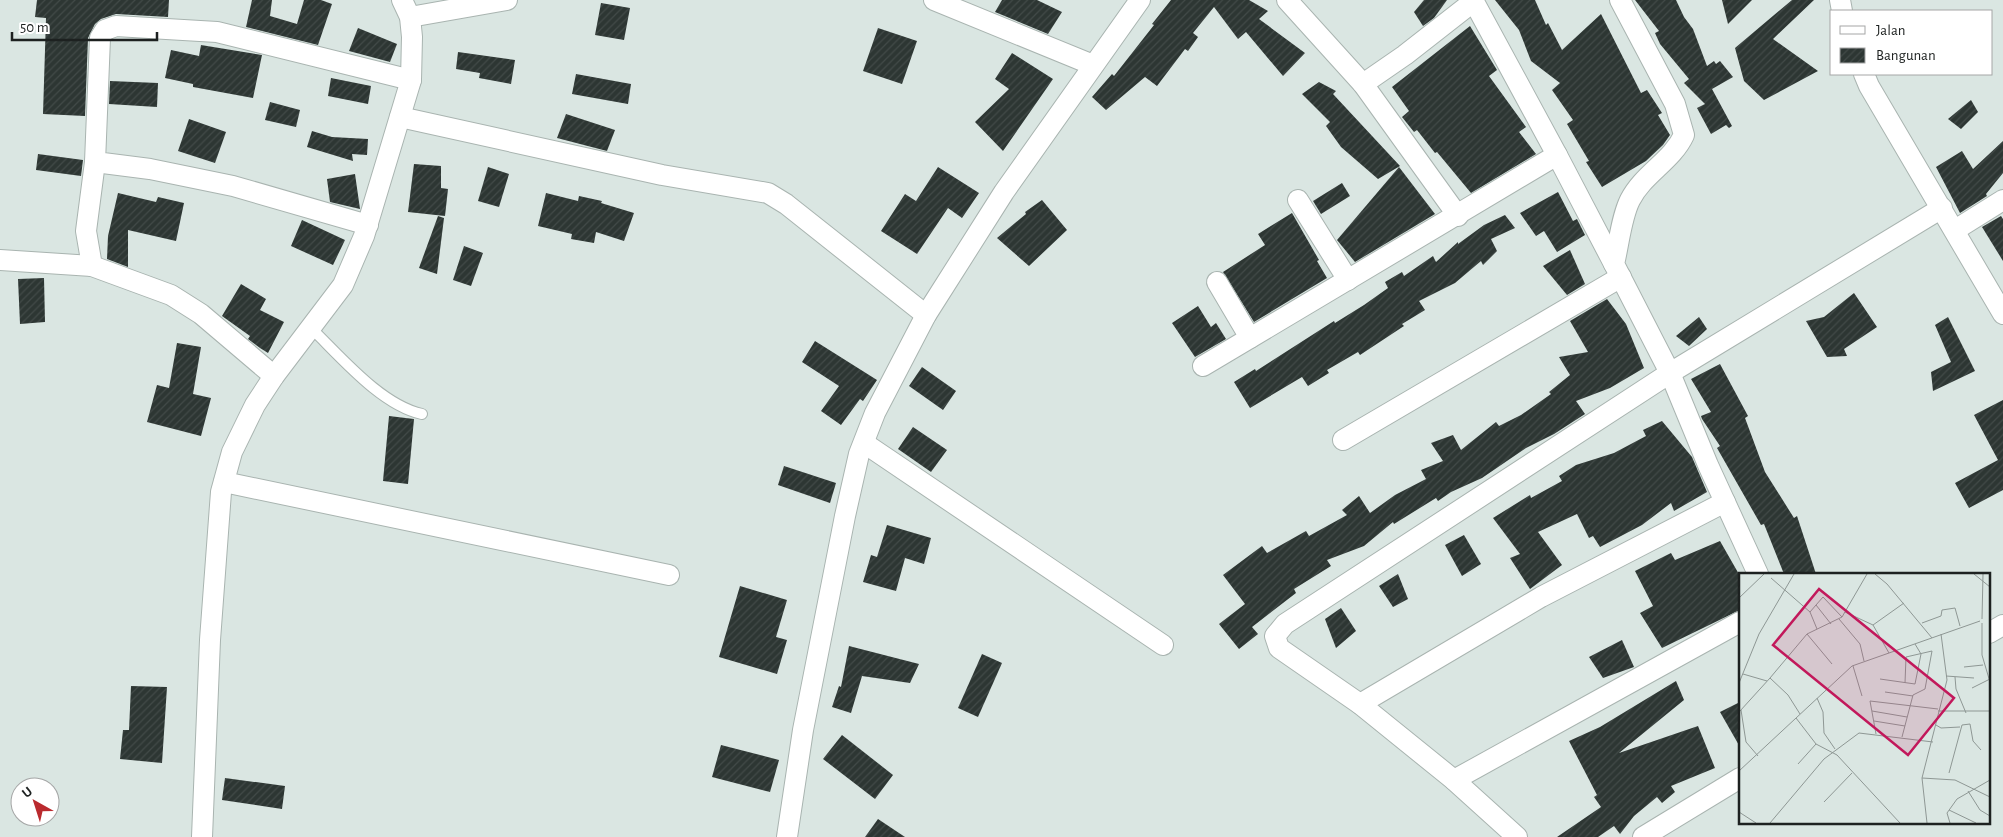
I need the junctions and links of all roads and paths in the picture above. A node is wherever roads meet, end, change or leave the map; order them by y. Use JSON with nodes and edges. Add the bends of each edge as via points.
{"nodes":[{"id":1,"x":507,"y":0,"type":"edge"},
{"id":2,"x":934,"y":0,"type":"edge"},
{"id":3,"x":1140,"y":0,"type":"edge"},
{"id":4,"x":1287,"y":0,"type":"edge"},
{"id":5,"x":1474,"y":0,"type":"edge"},
{"id":6,"x":1620,"y":0,"type":"edge"},
{"id":7,"x":406,"y":9,"type":"edge"},
{"id":8,"x":1093,"y":66,"type":"junction"},
{"id":9,"x":1864,"y":75,"type":"edge"},
{"id":10,"x":411,"y":80,"type":"junction"},
{"id":11,"x":1363,"y":84,"type":"junction"},
{"id":12,"x":400,"y":117,"type":"junction"},
{"id":13,"x":1557,"y":155,"type":"junction"},
{"id":14,"x":95,"y":162,"type":"junction"},
{"id":15,"x":1298,"y":200,"type":"dead end"},
{"id":16,"x":2003,"y":200,"type":"edge"},
{"id":17,"x":1942,"y":208,"type":"junction"},
{"id":18,"x":1458,"y":216,"type":"junction"},
{"id":19,"x":368,"y":225,"type":"junction"},
{"id":20,"x":1955,"y":230,"type":"junction"},
{"id":21,"x":0,"y":260,"type":"edge"},
{"id":22,"x":92,"y":266,"type":"junction"},
{"id":23,"x":1617,"y":271,"type":"junction"},
{"id":24,"x":1348,"y":280,"type":"junction"},
{"id":25,"x":1216,"y":282,"type":"dead end"},
{"id":26,"x":2003,"y":314,"type":"edge"},
{"id":27,"x":926,"y":315,"type":"junction"},
{"id":28,"x":311,"y":328,"type":"junction"},
{"id":29,"x":1250,"y":338,"type":"junction"},
{"id":30,"x":1203,"y":366,"type":"dead end"},
{"id":31,"x":1670,"y":373,"type":"junction"},
{"id":32,"x":274,"y":376,"type":"junction"},
{"id":33,"x":422,"y":414,"type":"dead end"},
{"id":34,"x":1343,"y":440,"type":"dead end"},
{"id":35,"x":864,"y":443,"type":"junction"},
{"id":36,"x":224,"y":482,"type":"junction"},
{"id":37,"x":1725,"y":502,"type":"junction"},
{"id":38,"x":1758,"y":573,"type":"edge"},
{"id":39,"x":669,"y":575,"type":"dead end"},
{"id":40,"x":1739,"y":623,"type":"edge"},
{"id":41,"x":2003,"y":625,"type":"edge"},
{"id":42,"x":1990,"y":632,"type":"edge"},
{"id":43,"x":1163,"y":645,"type":"dead end"},
{"id":44,"x":1360,"y":704,"type":"junction"},
{"id":45,"x":1739,"y":779,"type":"edge"},
{"id":46,"x":1454,"y":780,"type":"junction"},
{"id":47,"x":202,"y":837,"type":"edge"},
{"id":48,"x":787,"y":837,"type":"edge"},
{"id":49,"x":1517,"y":837,"type":"edge"},
{"id":50,"x":1643,"y":837,"type":"edge"}],
"edges":[{"from":1,"to":7,"type":"street"},
{"from":2,"to":8,"type":"street"},
{"from":3,"to":8,"type":"street"},
{"from":4,"to":11,"type":"street"},
{"from":5,"to":11,"type":"street"},
{"from":5,"to":13,"type":"street"},
{"from":6,"to":23,"type":"street","via":[[1675,104],[1684,135],[1674,152],[1641,184],[1630,200]]},
{"from":7,"to":10,"type":"street","via":[[413,50]]},
{"from":8,"to":27,"type":"street","via":[[1004,192]]},
{"from":9,"to":17,"type":"street"},
{"from":10,"to":12,"type":"street"},
{"from":10,"to":14,"type":"street","via":[[216,32],[110,26],[100,38]]},
{"from":11,"to":18,"type":"street"},
{"from":12,"to":19,"type":"street"},
{"from":12,"to":27,"type":"street","via":[[662,174],[768,193]]},
{"from":13,"to":18,"type":"street"},
{"from":13,"to":23,"type":"street"},
{"from":14,"to":19,"type":"street","via":[[150,169],[233,186]]},
{"from":14,"to":22,"type":"street","via":[[86,232]]},
{"from":15,"to":24,"type":"street"},
{"from":16,"to":20,"type":"street"},
{"from":17,"to":20,"type":"street"},
{"from":17,"to":31,"type":"street"},
{"from":18,"to":24,"type":"street"},
{"from":19,"to":28,"type":"street","via":[[343,285]]},
{"from":20,"to":26,"type":"street"},
{"from":21,"to":22,"type":"street"},
{"from":22,"to":32,"type":"street","via":[[171,295],[201,314]]},
{"from":23,"to":31,"type":"street"},
{"from":23,"to":34,"type":"street"},
{"from":24,"to":29,"type":"street"},
{"from":25,"to":29,"type":"street"},
{"from":27,"to":35,"type":"street","via":[[875,413]]},
{"from":28,"to":32,"type":"street"},
{"from":28,"to":33,"type":"lane","via":[[393,402]]},
{"from":29,"to":30,"type":"street"},
{"from":31,"to":37,"type":"street"},
{"from":31,"to":44,"type":"street","via":[[1285,624],[1275,636],[1279,648]]},
{"from":32,"to":36,"type":"street","via":[[255,405],[232,452]]},
{"from":35,"to":43,"type":"street"},
{"from":35,"to":48,"type":"street","via":[[845,516],[803,730]]},
{"from":36,"to":39,"type":"street"},
{"from":36,"to":47,"type":"street","via":[[210,640]]},
{"from":37,"to":38,"type":"street"},
{"from":37,"to":44,"type":"street","via":[[1541,597]]},
{"from":40,"to":46,"type":"street"},
{"from":41,"to":42,"type":"street"},
{"from":44,"to":46,"type":"street"},
{"from":45,"to":50,"type":"street"},
{"from":46,"to":49,"type":"street"}]}
